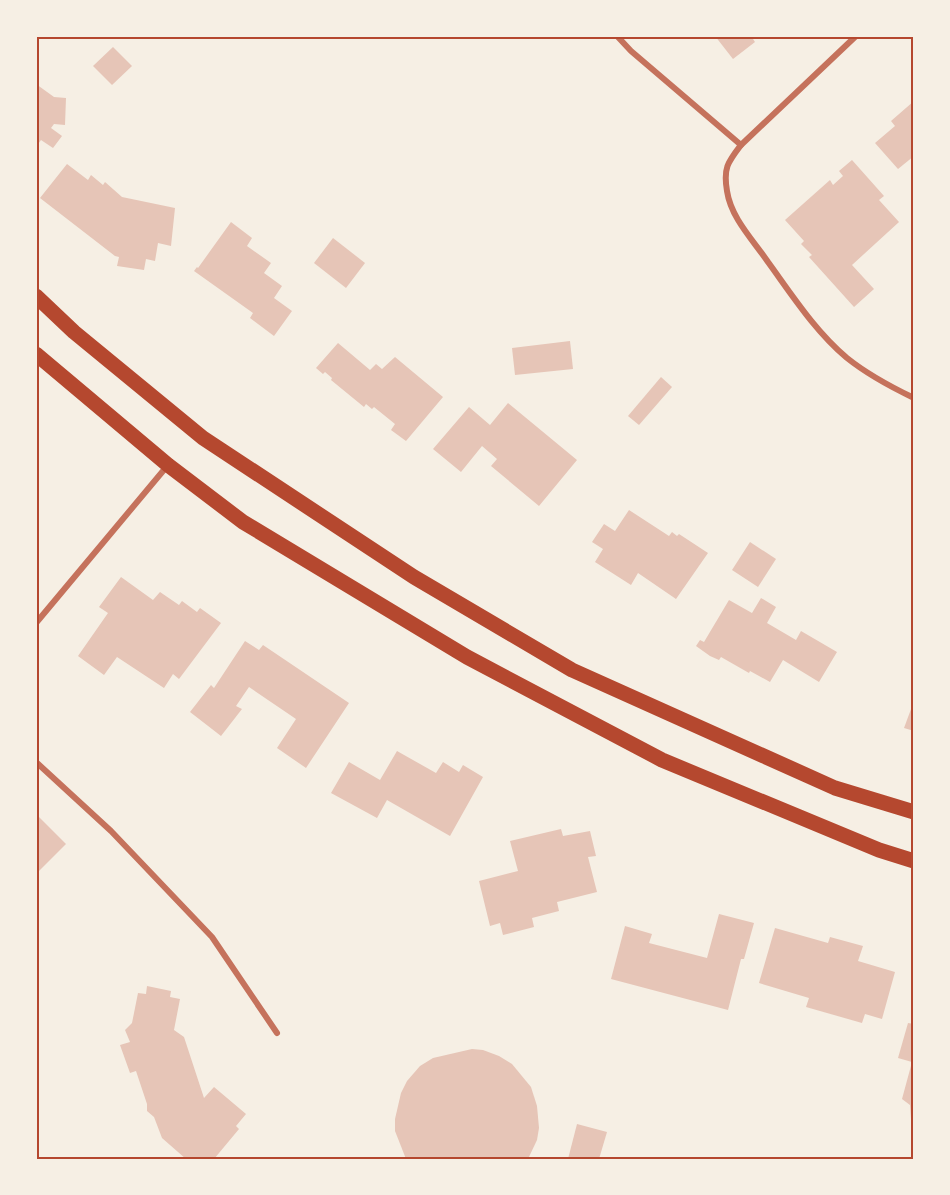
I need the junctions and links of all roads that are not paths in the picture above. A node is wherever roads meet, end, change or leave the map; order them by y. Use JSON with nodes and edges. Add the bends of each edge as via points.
{"nodes":[{"id":1,"x":617,"y":36,"type":"edge"},
{"id":2,"x":856,"y":36,"type":"edge"},
{"id":3,"x":741,"y":145,"type":"junction"},
{"id":4,"x":36,"y":296,"type":"edge"},
{"id":5,"x":36,"y":354,"type":"edge"},
{"id":6,"x":914,"y":398,"type":"edge"},
{"id":7,"x":168,"y":465,"type":"junction"},
{"id":8,"x":36,"y":623,"type":"edge"},
{"id":9,"x":36,"y":762,"type":"edge"},
{"id":10,"x":914,"y":812,"type":"edge"},
{"id":11,"x":914,"y":861,"type":"edge"},
{"id":12,"x":277,"y":1033,"type":"dead end"}],
"edges":[{"from":1,"to":3,"type":"street"},
{"from":2,"to":3,"type":"street"},
{"from":3,"to":6,"type":"street","via":[[727,163],[726,188],[735,215],[824,335],[855,363]]},
{"from":4,"to":10,"type":"main road","via":[[203,438],[463,606],[572,670],[835,788]]},
{"from":5,"to":7,"type":"main road"},
{"from":7,"to":8,"type":"street"},
{"from":7,"to":11,"type":"main road","via":[[243,522],[467,657],[662,760]]},
{"from":9,"to":12,"type":"street","via":[[111,831],[212,937]]}]}
